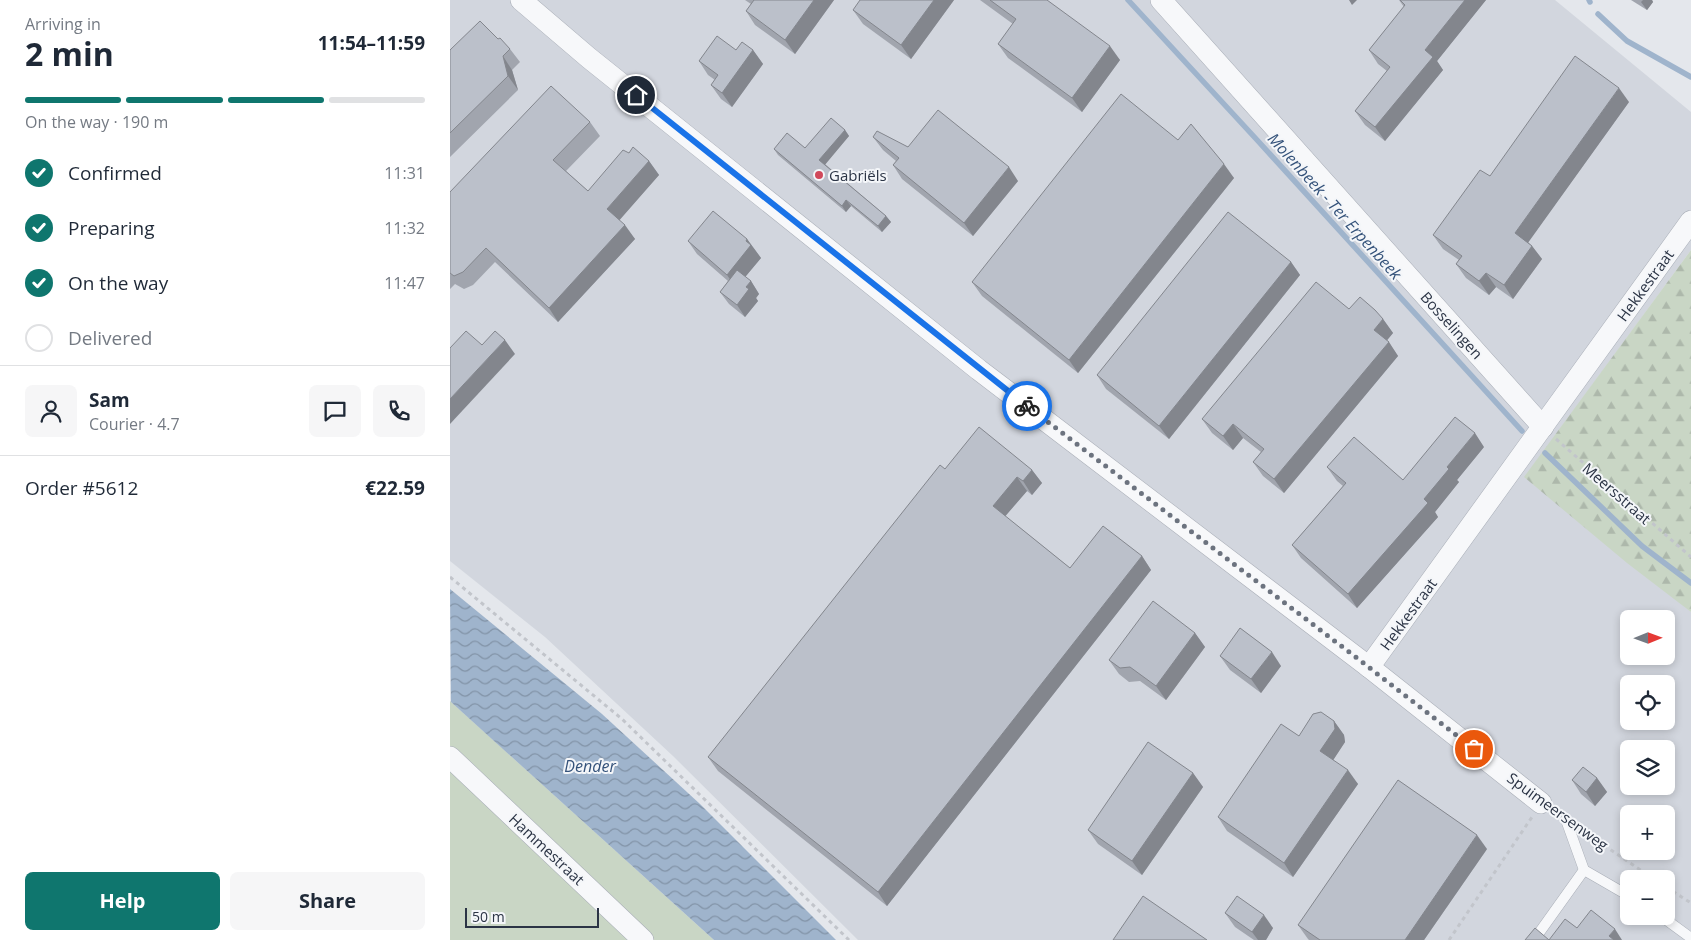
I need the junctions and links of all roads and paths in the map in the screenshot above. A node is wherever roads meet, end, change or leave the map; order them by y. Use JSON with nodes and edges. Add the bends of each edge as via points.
{"nodes":[{"id":1,"x":521,"y":0,"type":"edge"},
{"id":2,"x":1160,"y":0,"type":"edge"},
{"id":3,"x":1691,"y":221,"type":"edge"},
{"id":4,"x":1543,"y":427,"type":"junction"},
{"id":5,"x":1691,"y":557,"type":"edge"},
{"id":6,"x":450,"y":577,"type":"edge"},
{"id":7,"x":1369,"y":667,"type":"junction"},
{"id":8,"x":450,"y":757,"type":"edge"},
{"id":9,"x":1541,"y":803,"type":"joint"},
{"id":10,"x":1566,"y":820,"type":"joint"},
{"id":11,"x":1584,"y":870,"type":"junction"},
{"id":12,"x":1641,"y":870,"type":"edge"},
{"id":13,"x":1620,"y":891,"type":"edge"},
{"id":14,"x":1675,"y":893,"type":"edge"},
{"id":15,"x":1691,"y":903,"type":"edge"},
{"id":16,"x":1673,"y":925,"type":"edge"},
{"id":17,"x":1691,"y":938,"type":"edge"},
{"id":18,"x":643,"y":940,"type":"edge"},
{"id":19,"x":849,"y":940,"type":"edge"},
{"id":20,"x":1448,"y":940,"type":"edge"},
{"id":21,"x":1534,"y":940,"type":"edge"}],
"edges":[{"from":1,"to":7,"type":"street","via":[[979,370]]},
{"from":2,"to":4,"type":"street","name":"Bosselingen"},
{"from":3,"to":4,"type":"street","name":"Hekkestraat"},
{"from":4,"to":5,"type":"path","name":"Meersstraat"},
{"from":4,"to":7,"type":"street","name":"Hekkestraat"},
{"from":6,"to":19,"type":"path","via":[[622,719]]},
{"from":7,"to":9,"type":"street","name":"Spuimeersenweg"},
{"from":8,"to":18,"type":"street","name":"Hammestraat"},
{"from":9,"to":20,"type":"path"},
{"from":10,"to":11,"type":"lane"},
{"from":10,"to":12,"type":"path","name":"Spuimeersenweg"},
{"from":11,"to":13,"type":"lane"},
{"from":11,"to":21,"type":"lane"},
{"from":14,"to":15,"type":"path"},
{"from":16,"to":17,"type":"lane"}]}
